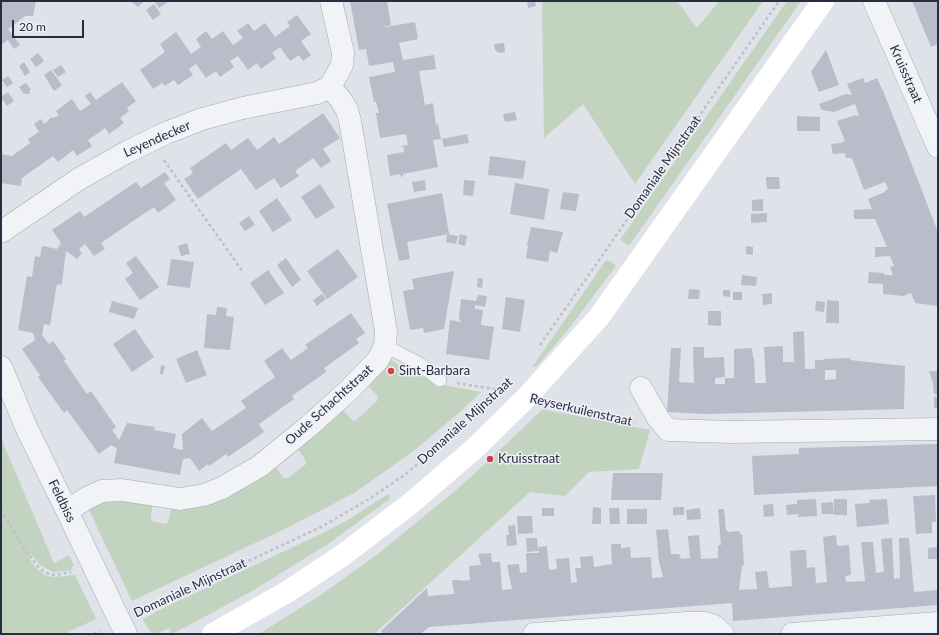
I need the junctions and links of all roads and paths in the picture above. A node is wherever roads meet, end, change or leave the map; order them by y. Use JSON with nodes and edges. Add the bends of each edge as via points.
{"nodes":[{"id":1,"x":331,"y":1,"type":"edge"},
{"id":2,"x":779,"y":1,"type":"edge"},
{"id":3,"x":823,"y":1,"type":"edge"},
{"id":4,"x":874,"y":1,"type":"edge"},
{"id":5,"x":330,"y":88,"type":"junction"},
{"id":6,"x":150,"y":140,"type":"junction"},
{"id":7,"x":938,"y":146,"type":"edge"},
{"id":8,"x":1,"y":232,"type":"edge"},
{"id":9,"x":243,"y":272,"type":"dead end"},
{"id":10,"x":385,"y":346,"type":"junction"},
{"id":11,"x":536,"y":351,"type":"dead end"},
{"id":12,"x":1,"y":367,"type":"edge"},
{"id":13,"x":440,"y":380,"type":"joint"},
{"id":14,"x":641,"y":388,"type":"dead end"},
{"id":15,"x":497,"y":395,"type":"dead end"},
{"id":16,"x":526,"y":398,"type":"junction"},
{"id":17,"x":938,"y":429,"type":"edge"},
{"id":18,"x":668,"y":430,"type":"junction"},
{"id":19,"x":420,"y":462,"type":"dead end"},
{"id":20,"x":1,"y":510,"type":"edge"},
{"id":21,"x":67,"y":511,"type":"junction"},
{"id":22,"x":95,"y":569,"type":"junction"},
{"id":23,"x":938,"y":623,"type":"edge"},
{"id":24,"x":123,"y":628,"type":"edge"},
{"id":25,"x":94,"y":634,"type":"edge"},
{"id":26,"x":213,"y":634,"type":"edge"},
{"id":27,"x":534,"y":634,"type":"edge"},
{"id":28,"x":723,"y":634,"type":"edge"},
{"id":29,"x":792,"y":634,"type":"edge"}],
"edges":[{"from":1,"to":5,"type":"street","via":[[343,54],[342,65]]},
{"from":2,"to":11,"type":"path","name":"Domaniale Mijnstraat"},
{"from":3,"to":16,"type":"main road","name":"Domaniale Mijnstraat","via":[[599,317]]},
{"from":4,"to":7,"type":"street","name":"Kruisstraat"},
{"from":5,"to":6,"type":"street","name":"Leyendecker","via":[[202,119]]},
{"from":5,"to":10,"type":"street","name":"Oude Schachtstraat","via":[[341,100],[350,121],[386,331]]},
{"from":6,"to":8,"type":"street","name":"Leyendecker","via":[[79,179]]},
{"from":6,"to":9,"type":"path"},
{"from":10,"to":13,"type":"lane","via":[[418,363]]},
{"from":10,"to":21,"type":"street","name":"Oude Schachtstraat","via":[[378,360],[366,373],[309,426],[260,466],[222,488],[204,495],[180,499],[122,490],[102,491]]},
{"from":12,"to":21,"type":"street","name":"Feldbiss","via":[[27,429]]},
{"from":13,"to":15,"type":"path","name":"Domaniale Mijnstraat","via":[[502,390]]},
{"from":14,"to":18,"type":"street","name":"Reyserkuilenstraat"},
{"from":16,"to":18,"type":"path","name":"Reyserkuilenstraat"},
{"from":16,"to":26,"type":"main road","name":"Domaniale Mijnstraat","via":[[474,448],[398,514],[293,588]]},
{"from":17,"to":18,"type":"street","via":[[731,432]]},
{"from":19,"to":24,"type":"path","name":"Domaniale Mijnstraat","via":[[369,499],[323,526]]},
{"from":20,"to":22,"type":"path","via":[[35,563],[45,572],[55,575]]},
{"from":21,"to":22,"type":"street","name":"Feldbiss"},
{"from":22,"to":24,"type":"street","name":"Feldbiss"},
{"from":23,"to":29,"type":"street"},
{"from":24,"to":25,"type":"path","name":"Domaniale Mijnstraat"},
{"from":27,"to":28,"type":"street","via":[[687,623],[714,626]]}]}
